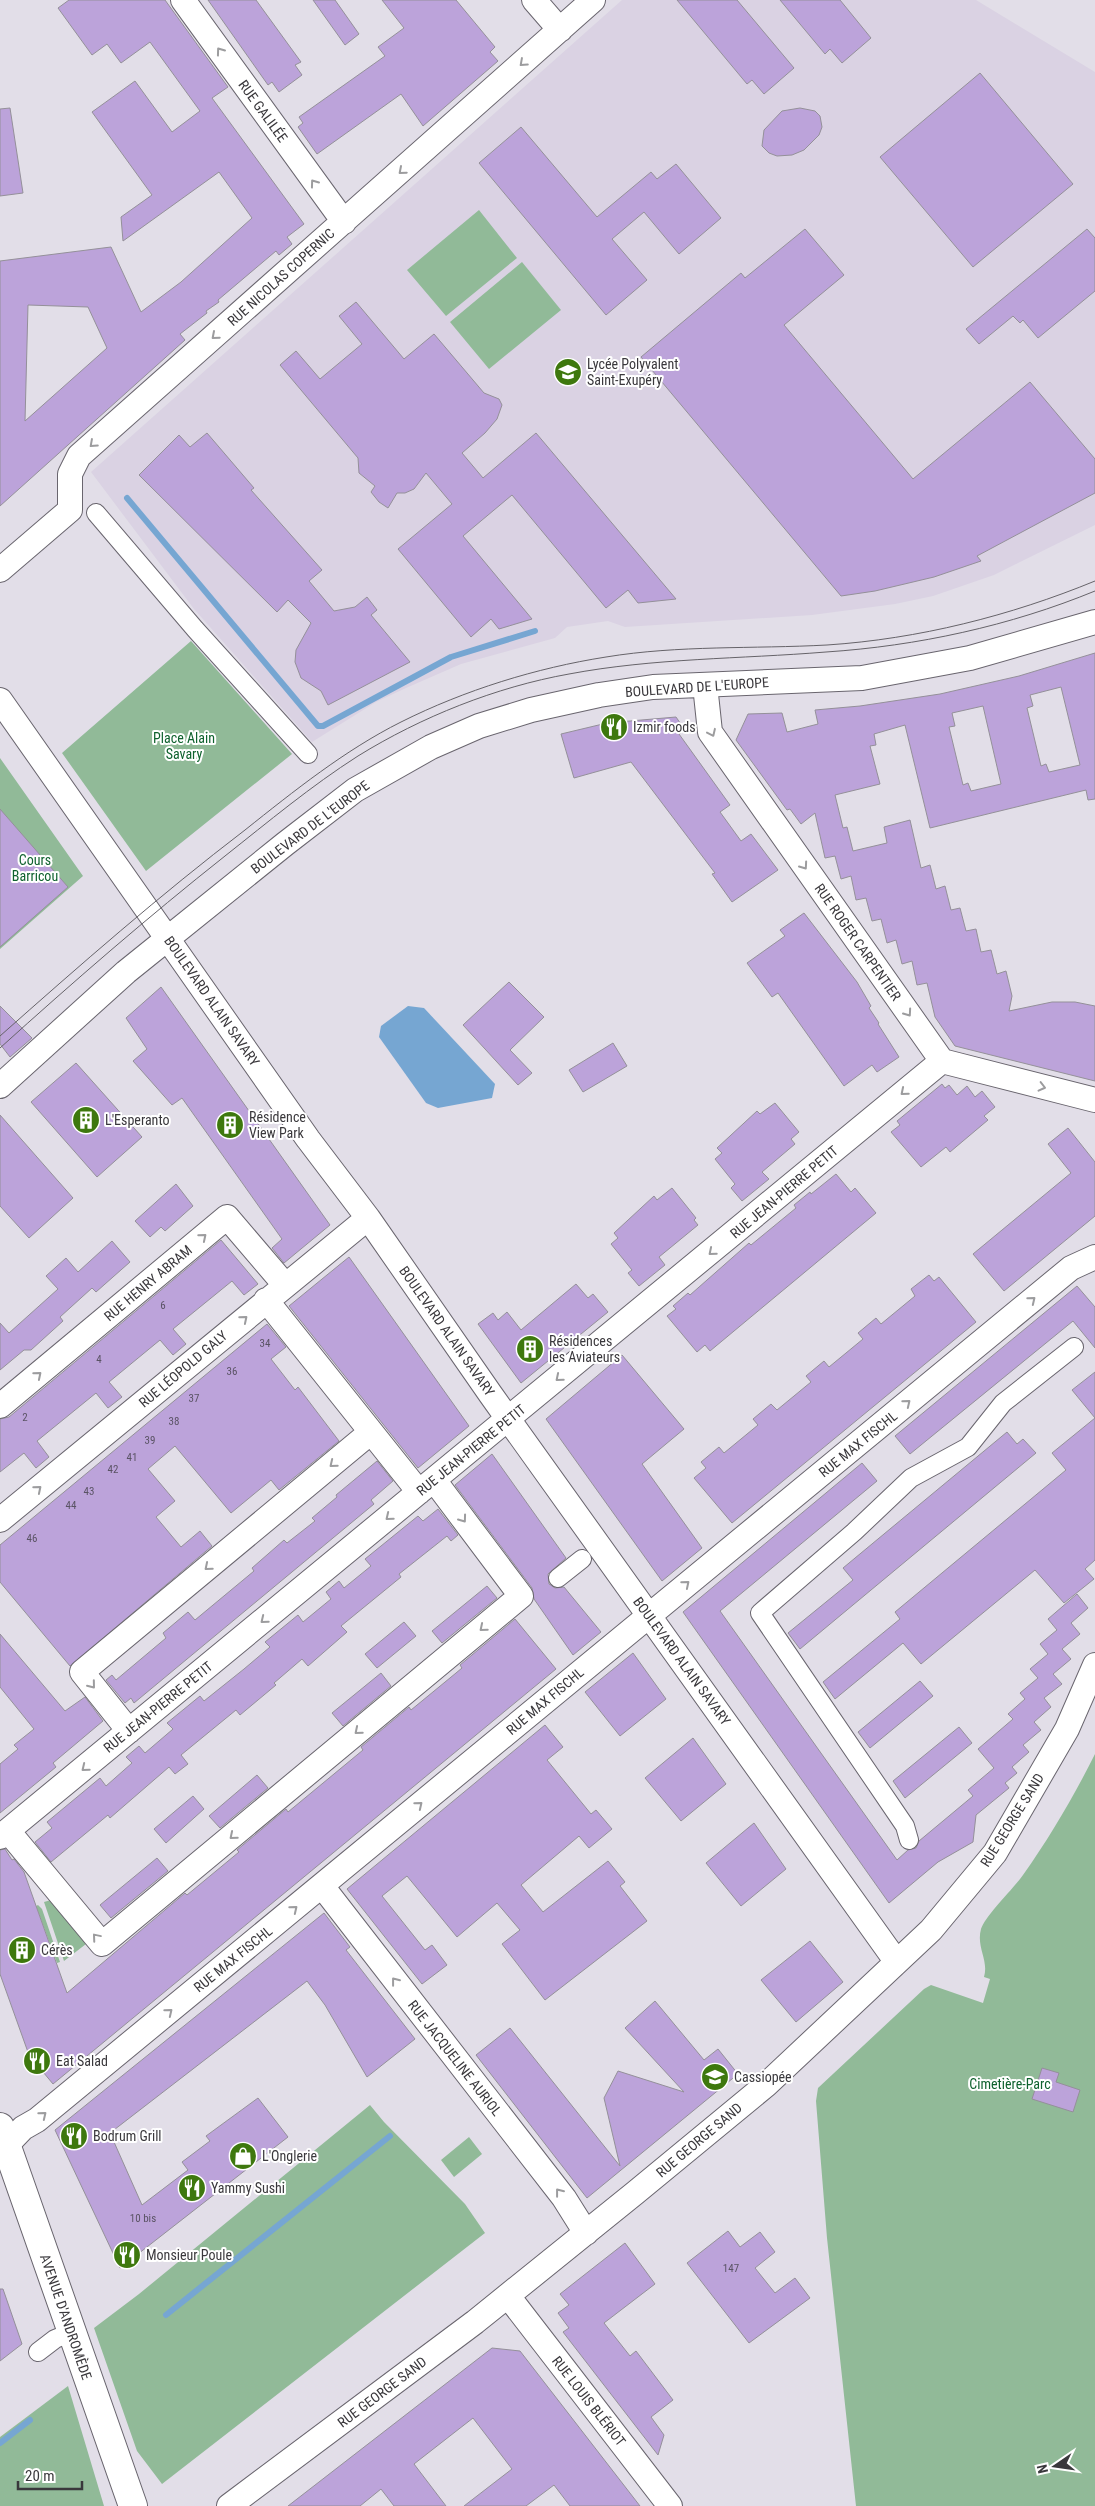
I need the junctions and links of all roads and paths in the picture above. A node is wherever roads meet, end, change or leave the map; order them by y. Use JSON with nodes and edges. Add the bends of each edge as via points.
{"nodes":[{"id":1,"x":183,"y":0,"type":"edge"},
{"id":2,"x":534,"y":0,"type":"edge"},
{"id":3,"x":593,"y":0,"type":"edge"},
{"id":4,"x":560,"y":30,"type":"junction"},
{"id":5,"x":344,"y":222,"type":"junction"},
{"id":6,"x":96,"y":513,"type":"dead end"},
{"id":7,"x":0,"y":570,"type":"edge"},
{"id":8,"x":1095,"y":622,"type":"edge"},
{"id":9,"x":705,"y":685,"type":"junction"},
{"id":10,"x":0,"y":700,"type":"edge"},
{"id":11,"x":308,"y":754,"type":"dead end"},
{"id":12,"x":168,"y":938,"type":"junction"},
{"id":13,"x":942,"y":1061,"type":"junction"},
{"id":14,"x":0,"y":1086,"type":"edge"},
{"id":15,"x":1095,"y":1100,"type":"edge"},
{"id":16,"x":368,"y":1218,"type":"junction"},
{"id":17,"x":1095,"y":1257,"type":"edge"},
{"id":18,"x":285,"y":1285,"type":"junction"},
{"id":19,"x":266,"y":1300,"type":"junction"},
{"id":20,"x":1074,"y":1347,"type":"dead end"},
{"id":21,"x":0,"y":1406,"type":"edge"},
{"id":22,"x":509,"y":1420,"type":"junction"},
{"id":23,"x":371,"y":1432,"type":"junction"},
{"id":24,"x":427,"y":1486,"type":"junction"},
{"id":25,"x":0,"y":1520,"type":"edge"},
{"id":26,"x":582,"y":1559,"type":"dead end"},
{"id":27,"x":558,"y":1578,"type":"dead end"},
{"id":28,"x":649,"y":1616,"type":"junction"},
{"id":29,"x":1095,"y":1665,"type":"edge"},
{"id":30,"x":129,"y":1731,"type":"junction"},
{"id":31,"x":4,"y":1834,"type":"edge"},
{"id":32,"x":909,"y":1840,"type":"dead end"},
{"id":33,"x":322,"y":1886,"type":"junction"},
{"id":34,"x":896,"y":1961,"type":"junction"},
{"id":35,"x":2,"y":2142,"type":"edge"},
{"id":36,"x":586,"y":2233,"type":"junction"},
{"id":37,"x":508,"y":2296,"type":"junction"},
{"id":38,"x":72,"y":2332,"type":"junction"},
{"id":39,"x":38,"y":2352,"type":"dead end"},
{"id":40,"x":133,"y":2506,"type":"edge"},
{"id":41,"x":230,"y":2506,"type":"edge"},
{"id":42,"x":670,"y":2506,"type":"edge"}],
"edges":[{"from":5,"to":1,"type":"street","name":"RUE GALILÉE","one_way":true},
{"from":2,"to":4,"type":"street"},
{"from":3,"to":4,"type":"street","name":"RUE NICOLAS COPERNIC"},
{"from":4,"to":5,"type":"street","name":"RUE NICOLAS COPERNIC","one_way":true},
{"from":5,"to":7,"type":"street","name":"RUE NICOLAS COPERNIC","one_way":true,"via":[[79,456],[70,474],[70,510]]},
{"from":6,"to":11,"type":"street","via":[[194,629]]},
{"from":8,"to":9,"type":"street","name":"BOULEVARD DE L'EUROPE","via":[[970,658],[862,678]]},
{"from":9,"to":12,"type":"street","name":"BOULEVARD DE L'EUROPE","via":[[653,687],[530,710],[479,726],[431,747],[354,790]]},
{"from":9,"to":13,"type":"street","name":"RUE ROGER CARPENTIER","one_way":true,"via":[[710,732]]},
{"from":10,"to":12,"type":"street","name":"BOULEVARD ALAIN SAVARY"},
{"from":12,"to":14,"type":"street","name":"BOULEVARD DE L'EUROPE"},
{"from":12,"to":16,"type":"street","name":"BOULEVARD ALAIN SAVARY","via":[[308,1139]]},
{"from":13,"to":15,"type":"street","one_way":true},
{"from":13,"to":22,"type":"street","name":"RUE JEAN-PIERRE PETIT","one_way":true},
{"from":16,"to":18,"type":"street","name":"RUE LÉOPOLD GALY"},
{"from":16,"to":22,"type":"street","name":"BOULEVARD ALAIN SAVARY"},
{"from":28,"to":17,"type":"street","name":"RUE MAX FISCHL","one_way":true,"via":[[1071,1268]]},
{"from":18,"to":19,"type":"street","name":"RUE LÉOPOLD GALY"},
{"from":21,"to":18,"type":"street","name":"RUE HENRY ABRAM","one_way":true,"via":[[227,1217]]},
{"from":19,"to":23,"type":"street"},
{"from":25,"to":19,"type":"street","name":"RUE LÉOPOLD GALY","one_way":true},
{"from":20,"to":32,"type":"street","via":[[1003,1403],[968,1446],[911,1478],[760,1613],[905,1826]]},
{"from":22,"to":24,"type":"street","name":"RUE JEAN-PIERRE PETIT"},
{"from":22,"to":28,"type":"street","name":"BOULEVARD ALAIN SAVARY"},
{"from":23,"to":24,"type":"street"},
{"from":23,"to":30,"type":"street","one_way":true,"via":[[82,1672]]},
{"from":24,"to":30,"type":"street","name":"RUE JEAN-PIERRE PETIT","one_way":true},
{"from":24,"to":31,"type":"street","one_way":true,"via":[[520,1596],[110,1938],[102,1944]]},
{"from":26,"to":27,"type":"street"},
{"from":33,"to":28,"type":"street","name":"RUE MAX FISCHL","one_way":true},
{"from":28,"to":34,"type":"street","name":"BOULEVARD ALAIN SAVARY"},
{"from":29,"to":34,"type":"street","name":"RUE GEORGE SAND","via":[[1067,1729],[994,1853],[931,1930]]},
{"from":30,"to":31,"type":"street","name":"RUE JEAN-PIERRE PETIT","one_way":true},
{"from":35,"to":33,"type":"street","name":"RUE MAX FISCHL","one_way":true,"via":[[37,2120]]},
{"from":36,"to":33,"type":"street","name":"RUE JACQUELINE AURIOL","one_way":true,"via":[[564,2198]]},
{"from":34,"to":36,"type":"street","name":"RUE GEORGE SAND","via":[[766,2085]]},
{"from":35,"to":38,"type":"street","name":"AVENUE D'ANDROMÈDE"},
{"from":36,"to":37,"type":"street","name":"RUE GEORGE SAND"},
{"from":37,"to":41,"type":"street","name":"RUE GEORGE SAND"},
{"from":37,"to":42,"type":"street","name":"RUE LOUIS BLÉRIOT"},
{"from":38,"to":39,"type":"street","via":[[55,2339]]},
{"from":38,"to":40,"type":"street","name":"AVENUE D'ANDROMÈDE"}]}
